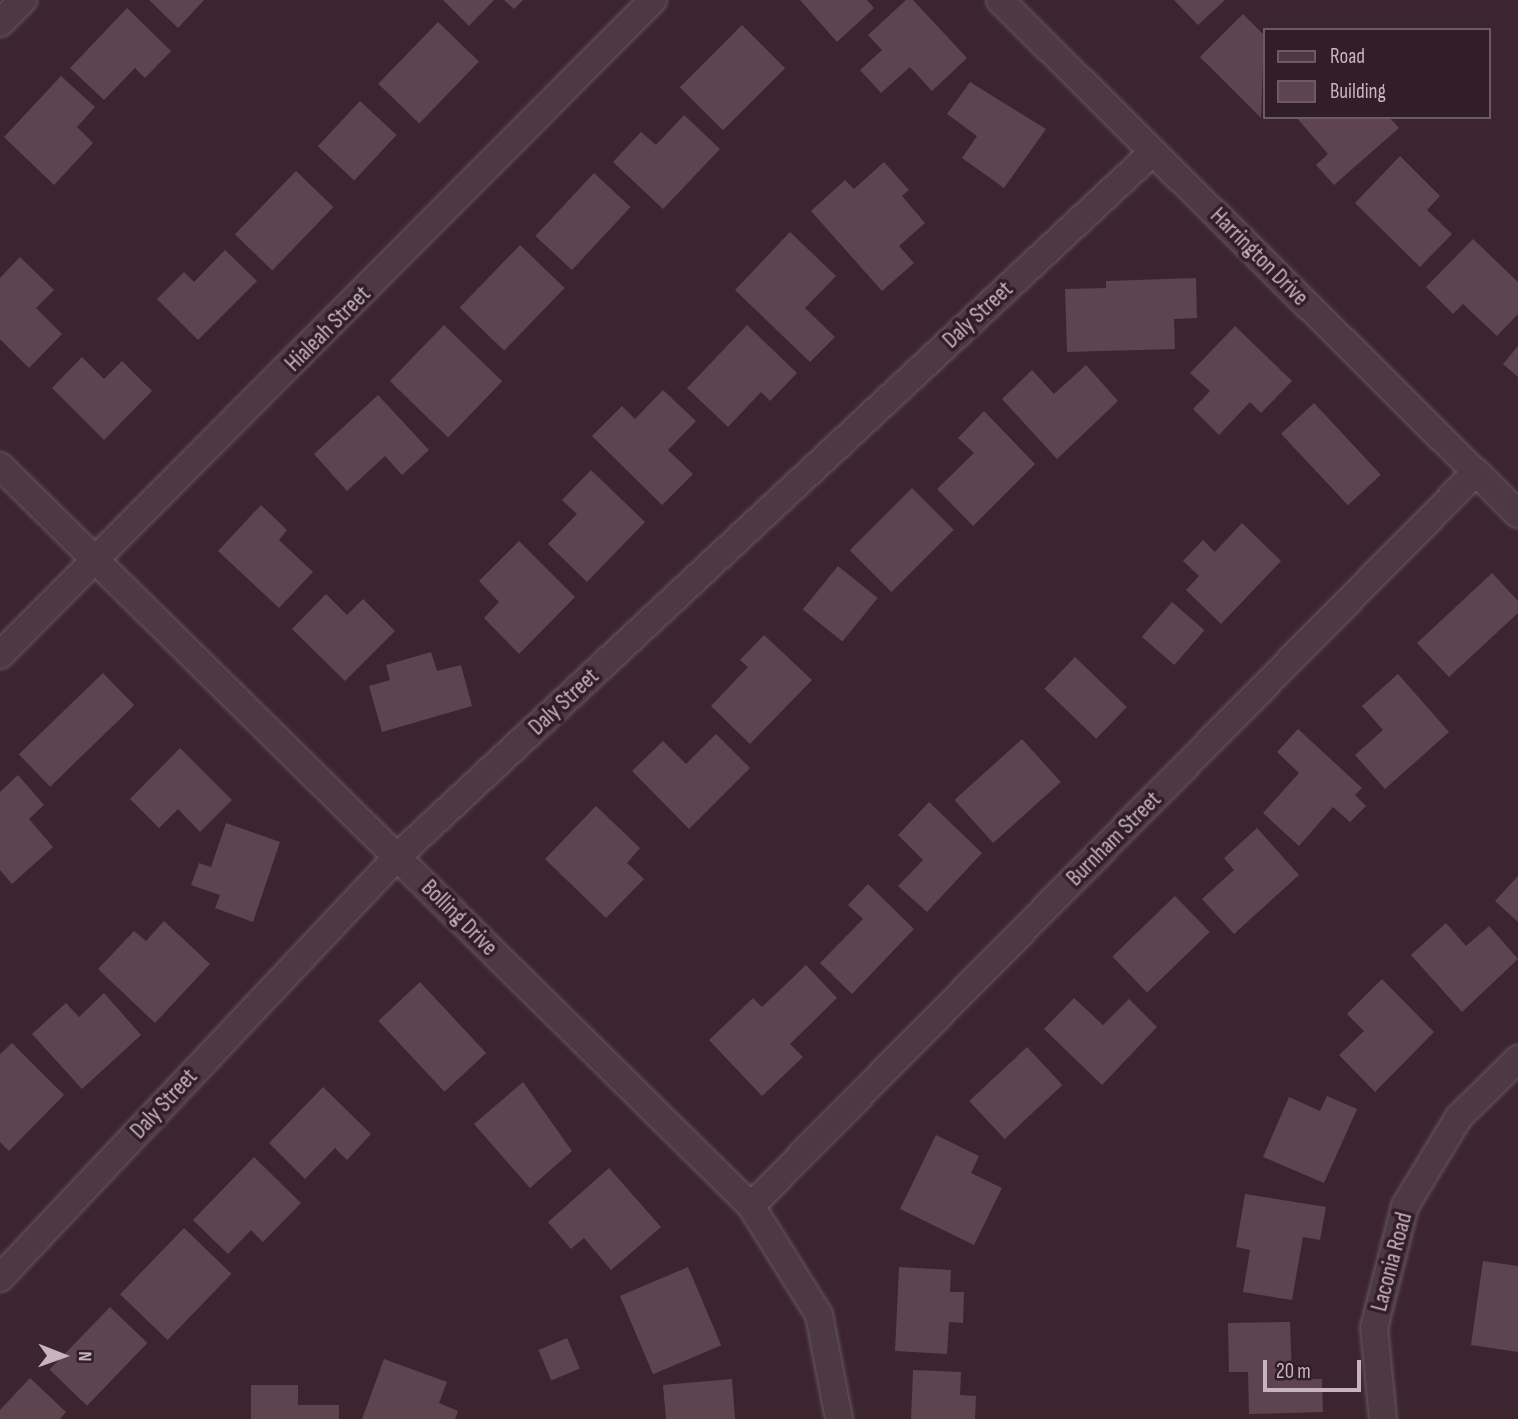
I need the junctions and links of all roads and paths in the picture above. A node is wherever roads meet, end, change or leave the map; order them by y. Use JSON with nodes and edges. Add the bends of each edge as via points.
{"nodes":[{"id":1,"x":23,"y":0,"type":"edge"},
{"id":2,"x":653,"y":0,"type":"edge"},
{"id":3,"x":1000,"y":0,"type":"edge"},
{"id":4,"x":0,"y":23,"type":"edge"},
{"id":5,"x":1153,"y":152,"type":"junction"},
{"id":6,"x":0,"y":466,"type":"edge"},
{"id":7,"x":1476,"y":472,"type":"junction"},
{"id":8,"x":1518,"y":514,"type":"edge"},
{"id":9,"x":99,"y":563,"type":"junction"},
{"id":10,"x":0,"y":655,"type":"edge"},
{"id":11,"x":397,"y":857,"type":"junction"},
{"id":12,"x":1518,"y":1059,"type":"edge"},
{"id":13,"x":751,"y":1206,"type":"junction"},
{"id":14,"x":0,"y":1278,"type":"edge"},
{"id":15,"x":839,"y":1419,"type":"edge"},
{"id":16,"x":1383,"y":1419,"type":"edge"}],
"edges":[{"from":1,"to":4,"type":"street"},
{"from":2,"to":9,"type":"street","name":"Hialeah Street"},
{"from":3,"to":5,"type":"street","name":"Harrington Drive"},
{"from":5,"to":7,"type":"street","name":"Harrington Drive"},
{"from":5,"to":11,"type":"street","name":"Daly Street"},
{"from":6,"to":9,"type":"street","name":"Bolling Drive"},
{"from":7,"to":8,"type":"street","name":"Harrington Drive"},
{"from":7,"to":13,"type":"street","name":"Burnham Street"},
{"from":9,"to":10,"type":"street","name":"Hialeah Street"},
{"from":9,"to":11,"type":"street","name":"Bolling Drive"},
{"from":11,"to":13,"type":"street","name":"Bolling Drive"},
{"from":11,"to":14,"type":"street","name":"Daly Street"},
{"from":12,"to":16,"type":"street","name":"Laconia Road","via":[[1460,1116],[1405,1206],[1374,1328]]},
{"from":13,"to":15,"type":"street","name":"Bolling Drive","via":[[819,1315]]}]}
